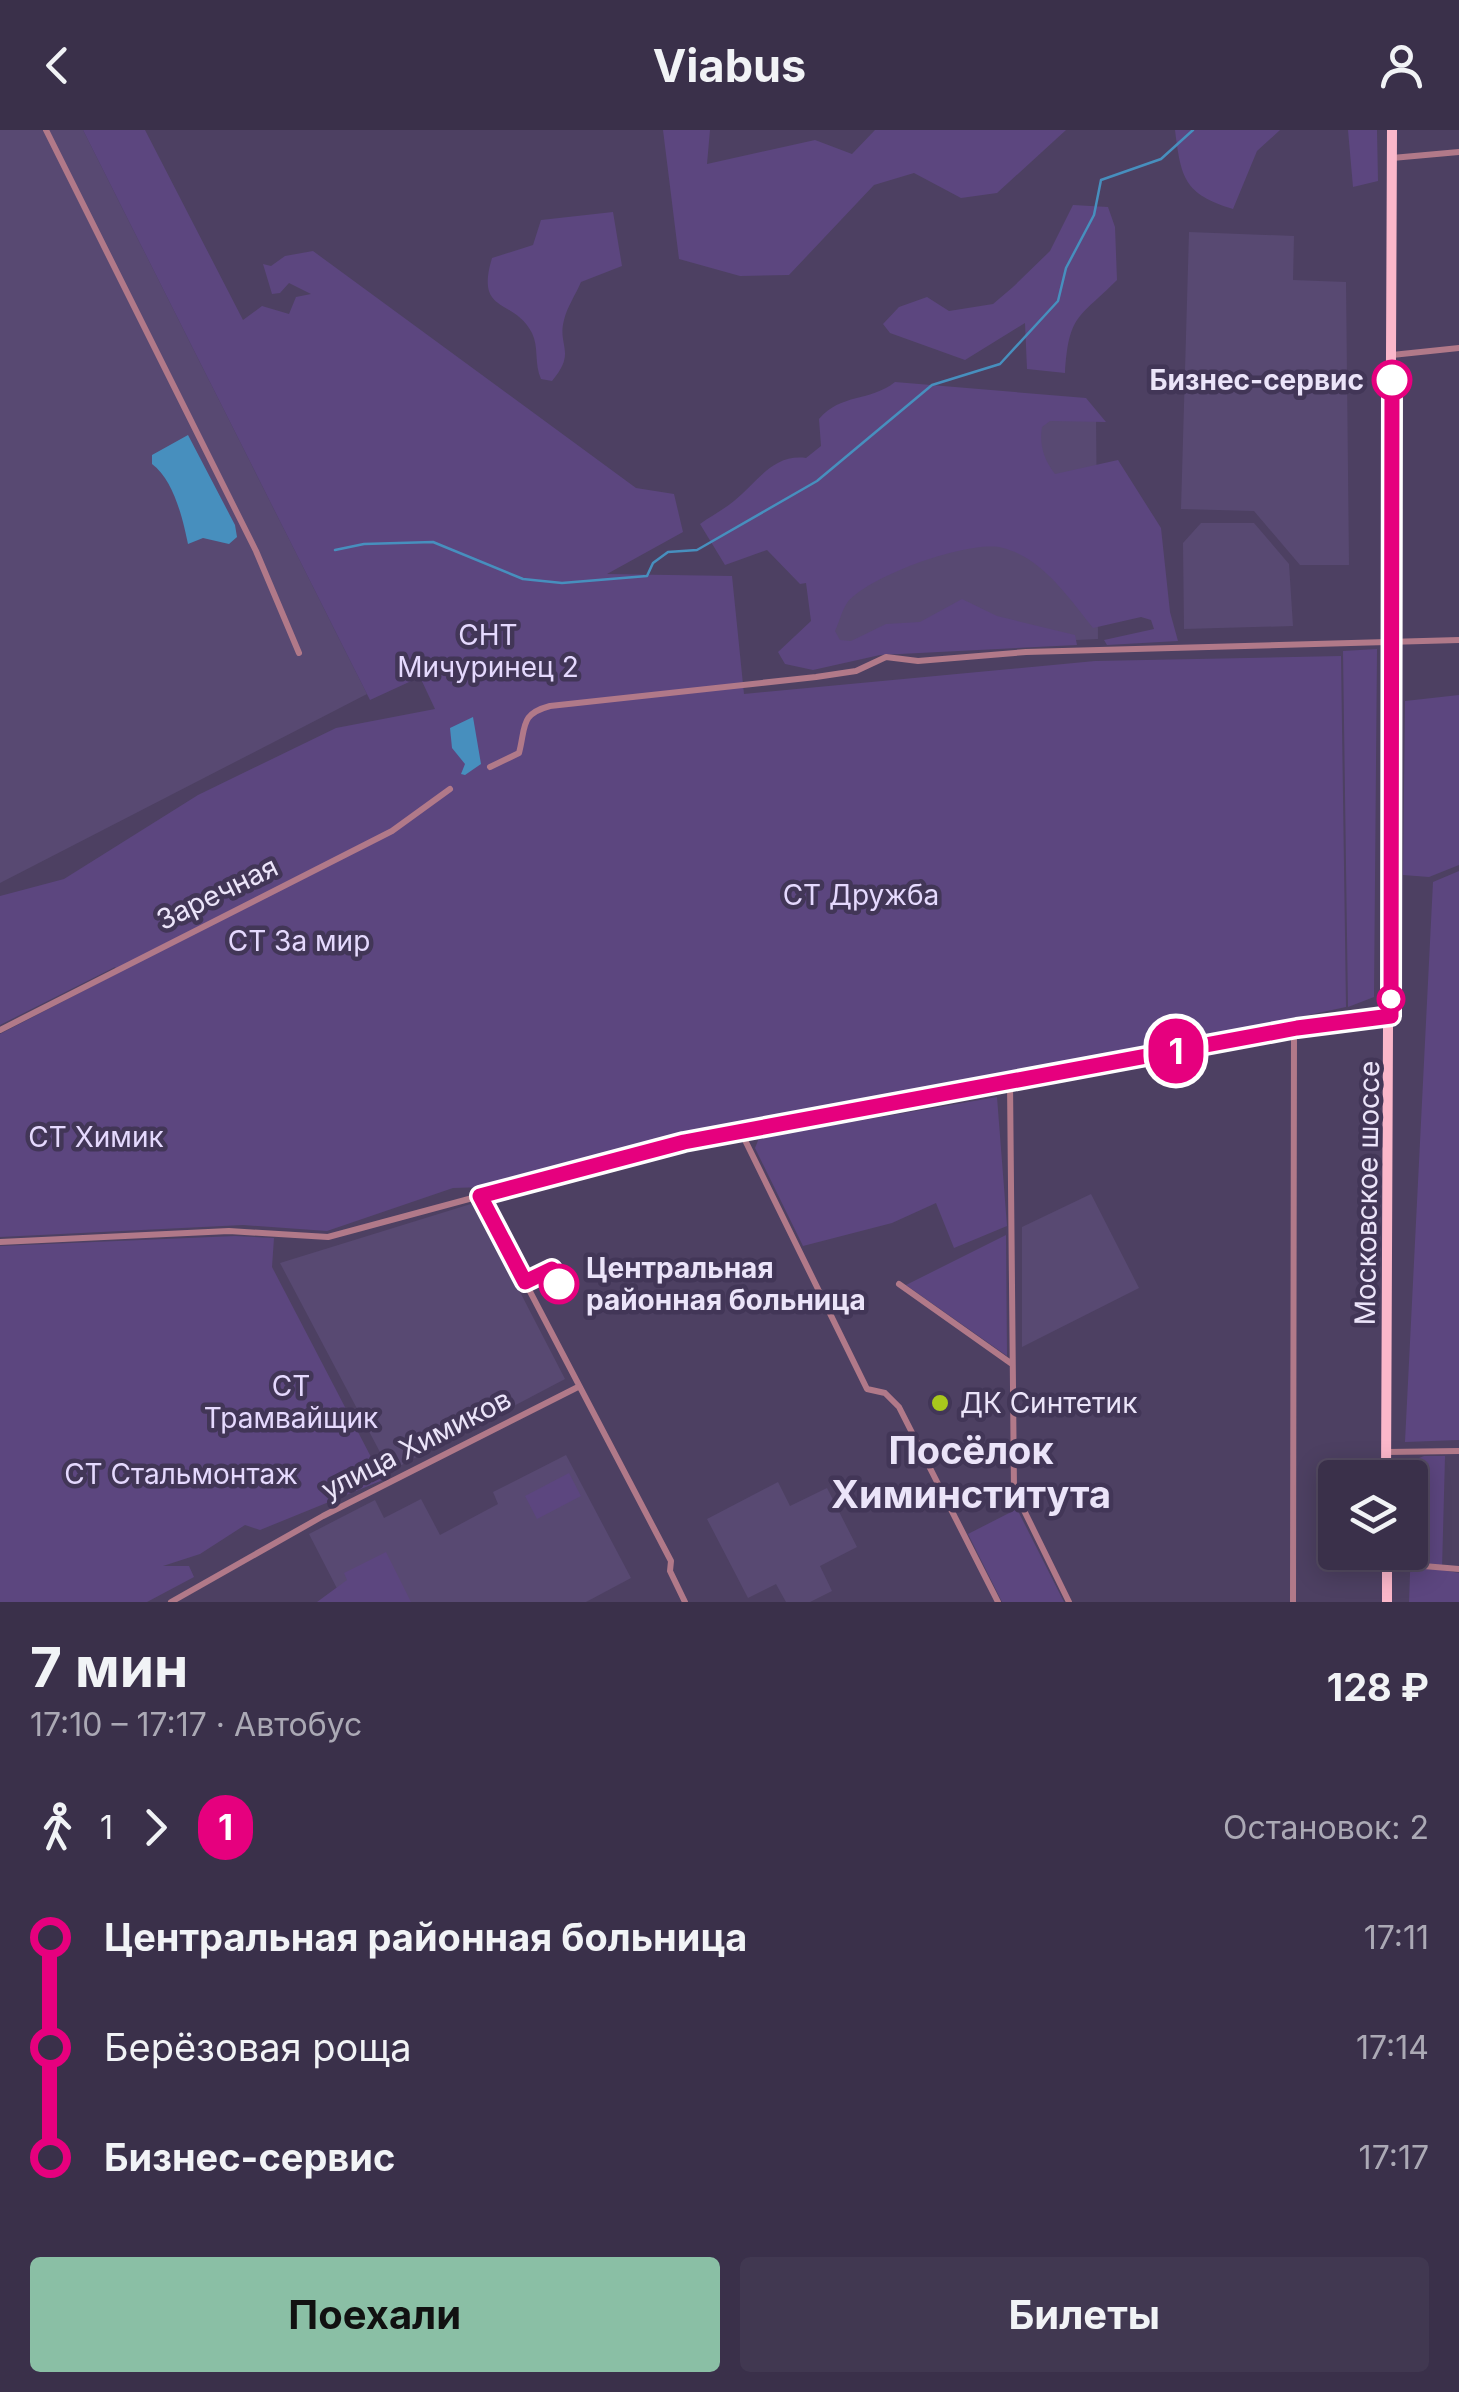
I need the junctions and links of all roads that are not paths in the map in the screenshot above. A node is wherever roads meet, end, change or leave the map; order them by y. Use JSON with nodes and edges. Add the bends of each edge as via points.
{"nodes":[{"id":1,"x":46,"y":130,"type":"edge"},
{"id":2,"x":1392,"y":130,"type":"edge"},
{"id":3,"x":1459,"y":152,"type":"edge"},
{"id":4,"x":1392,"y":158,"type":"junction"},
{"id":5,"x":1459,"y":348,"type":"edge"},
{"id":6,"x":1392,"y":355,"type":"junction"},
{"id":7,"x":1459,"y":640,"type":"edge"},
{"id":8,"x":1392,"y":641,"type":"junction"},
{"id":9,"x":299,"y":653,"type":"dead end"},
{"id":10,"x":490,"y":767,"type":"dead end"},
{"id":11,"x":450,"y":790,"type":"dead end"},
{"id":12,"x":1391,"y":1016,"type":"junction"},
{"id":13,"x":1294,"y":1029,"type":"junction"},
{"id":14,"x":0,"y":1030,"type":"edge"},
{"id":15,"x":1010,"y":1083,"type":"junction"},
{"id":16,"x":742,"y":1132,"type":"junction"},
{"id":17,"x":480,"y":1196,"type":"junction"},
{"id":18,"x":0,"y":1242,"type":"edge"},
{"id":19,"x":899,"y":1284,"type":"dead end"},
{"id":20,"x":1012,"y":1364,"type":"junction"},
{"id":21,"x":578,"y":1387,"type":"junction"},
{"id":22,"x":1459,"y":1450,"type":"edge"},
{"id":23,"x":1386,"y":1452,"type":"junction"},
{"id":24,"x":1386,"y":1460,"type":"edge"},
{"id":25,"x":1428,"y":1564,"type":"edge"},
{"id":26,"x":1459,"y":1568,"type":"edge"},
{"id":27,"x":1387,"y":1570,"type":"edge"},
{"id":28,"x":171,"y":1602,"type":"edge"},
{"id":29,"x":685,"y":1602,"type":"edge"},
{"id":30,"x":998,"y":1602,"type":"edge"},
{"id":31,"x":1068,"y":1602,"type":"edge"},
{"id":32,"x":1292,"y":1602,"type":"edge"},
{"id":33,"x":1387,"y":1602,"type":"edge"}],
"edges":[{"from":1,"to":9,"type":"street","via":[[248,533]]},
{"from":2,"to":4,"type":"main road","name":"Московское шоссе"},
{"from":3,"to":4,"type":"street"},
{"from":4,"to":6,"type":"main road","name":"Московское шоссе"},
{"from":5,"to":6,"type":"street"},
{"from":6,"to":8,"type":"main road","name":"Московское шоссе"},
{"from":7,"to":8,"type":"street"},
{"from":8,"to":10,"type":"street","via":[[918,661],[886,657],[842,673],[528,714],[519,752]]},
{"from":8,"to":12,"type":"main road","name":"Московское шоссе"},
{"from":11,"to":14,"type":"street","name":"Заречная","via":[[392,831]]},
{"from":12,"to":13,"type":"street"},
{"from":12,"to":23,"type":"main road","name":"Московское шоссе"},
{"from":13,"to":15,"type":"street"},
{"from":13,"to":32,"type":"street"},
{"from":15,"to":16,"type":"street"},
{"from":15,"to":20,"type":"street"},
{"from":16,"to":17,"type":"street"},
{"from":16,"to":30,"type":"street","via":[[867,1390],[885,1392],[899,1407]]},
{"from":17,"to":18,"type":"street","via":[[328,1237],[242,1231]]},
{"from":17,"to":21,"type":"street"},
{"from":19,"to":20,"type":"street"},
{"from":20,"to":31,"type":"street","via":[[1014,1490]]},
{"from":21,"to":28,"type":"street","name":"улица Химиков","via":[[323,1516]]},
{"from":21,"to":29,"type":"street","via":[[671,1561]]},
{"from":22,"to":23,"type":"street"},
{"from":23,"to":24,"type":"main road","name":"Московское шоссе"},
{"from":25,"to":26,"type":"street"},
{"from":27,"to":33,"type":"main road"}]}
